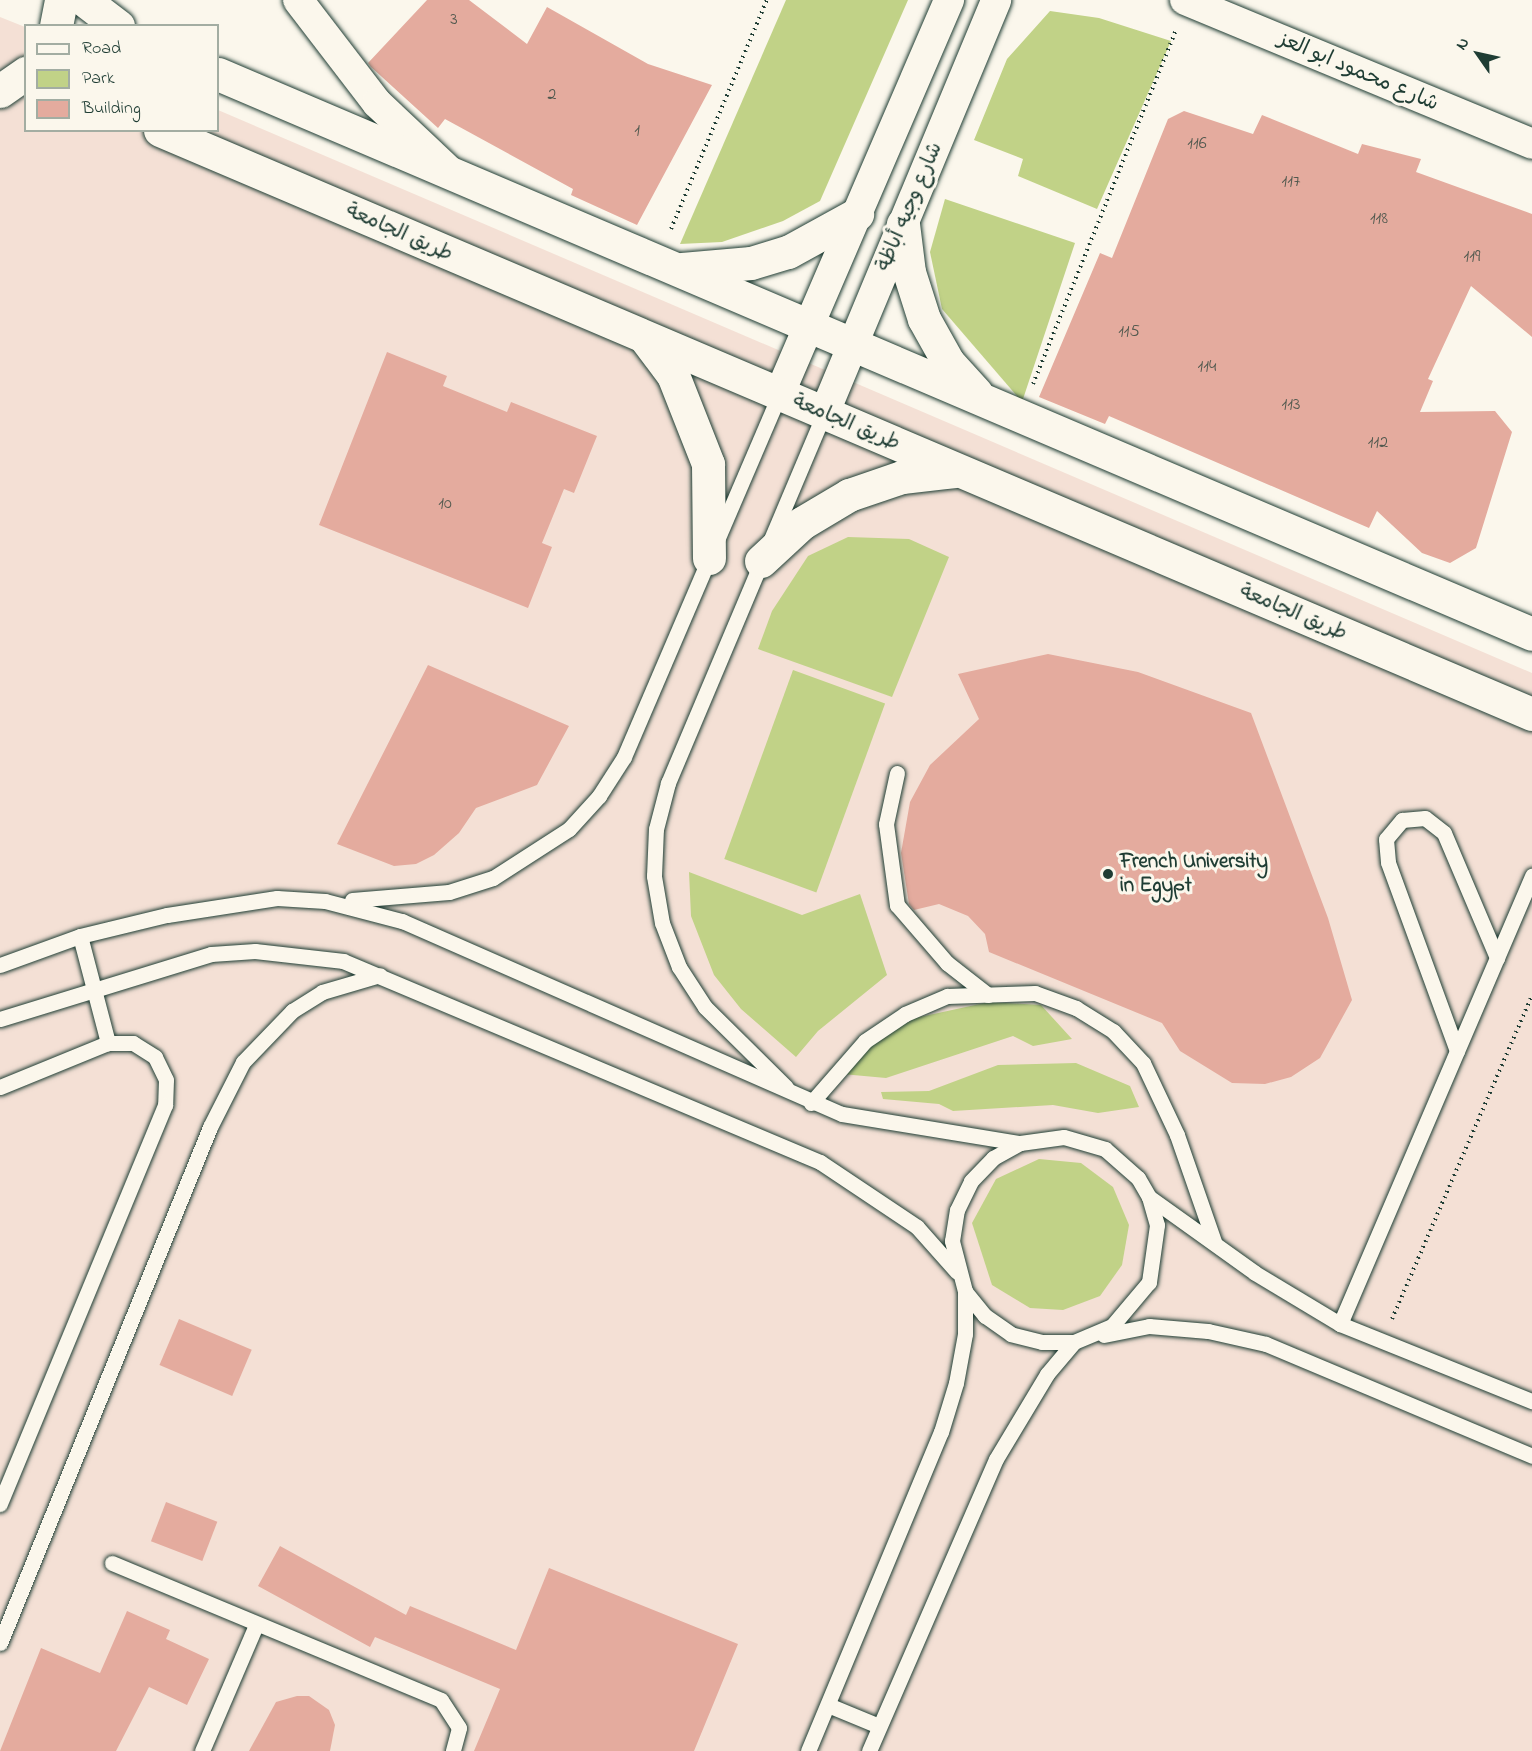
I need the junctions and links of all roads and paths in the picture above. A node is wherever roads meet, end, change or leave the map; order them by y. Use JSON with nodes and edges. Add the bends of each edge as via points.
{"nodes":[{"id":1,"x":61,"y":0,"type":"edge"},
{"id":2,"x":84,"y":0,"type":"edge"},
{"id":3,"x":298,"y":0,"type":"edge"},
{"id":4,"x":767,"y":0,"type":"edge"},
{"id":5,"x":949,"y":0,"type":"edge"},
{"id":6,"x":996,"y":0,"type":"edge"},
{"id":7,"x":1186,"y":0,"type":"edge"},
{"id":8,"x":56,"y":24,"type":"edge"},
{"id":9,"x":115,"y":24,"type":"edge"},
{"id":10,"x":219,"y":74,"type":"edge"},
{"id":11,"x":165,"y":132,"type":"edge"},
{"id":12,"x":1532,"y":144,"type":"edge"},
{"id":13,"x":452,"y":174,"type":"junction"},
{"id":14,"x":857,"y":214,"type":"junction"},
{"id":15,"x":903,"y":224,"type":"junction"},
{"id":16,"x":666,"y":265,"type":"junction"},
{"id":17,"x":809,"y":327,"type":"junction"},
{"id":18,"x":645,"y":337,"type":"junction"},
{"id":19,"x":852,"y":345,"type":"junction"},
{"id":20,"x":779,"y":394,"type":"junction"},
{"id":21,"x":981,"y":399,"type":"junction"},
{"id":22,"x":824,"y":414,"type":"junction"},
{"id":23,"x":1020,"y":416,"type":"junction"},
{"id":24,"x":957,"y":471,"type":"junction"},
{"id":25,"x":710,"y":558,"type":"junction"},
{"id":26,"x":761,"y":561,"type":"junction"},
{"id":27,"x":1532,"y":634,"type":"edge"},
{"id":28,"x":1532,"y":714,"type":"edge"},
{"id":29,"x":897,"y":773,"type":"dead end"},
{"id":30,"x":1532,"y":875,"type":"edge"},
{"id":31,"x":325,"y":901,"type":"junction"},
{"id":32,"x":80,"y":936,"type":"junction"},
{"id":33,"x":1497,"y":958,"type":"junction"},
{"id":34,"x":0,"y":965,"type":"edge"},
{"id":35,"x":384,"y":975,"type":"junction"},
{"id":36,"x":93,"y":988,"type":"junction"},
{"id":37,"x":988,"y":995,"type":"junction"},
{"id":38,"x":1532,"y":996,"type":"edge"},
{"id":39,"x":0,"y":1019,"type":"edge"},
{"id":40,"x":108,"y":1042,"type":"junction"},
{"id":41,"x":1457,"y":1051,"type":"junction"},
{"id":42,"x":0,"y":1087,"type":"edge"},
{"id":43,"x":794,"y":1096,"type":"junction"},
{"id":44,"x":811,"y":1103,"type":"junction"},
{"id":45,"x":1020,"y":1143,"type":"junction"},
{"id":46,"x":1149,"y":1197,"type":"junction"},
{"id":47,"x":1215,"y":1244,"type":"junction"},
{"id":48,"x":957,"y":1272,"type":"junction"},
{"id":49,"x":965,"y":1291,"type":"junction"},
{"id":50,"x":1340,"y":1324,"type":"junction"},
{"id":51,"x":1080,"y":1340,"type":"junction"},
{"id":52,"x":1382,"y":1342,"type":"junction"},
{"id":53,"x":1532,"y":1401,"type":"edge"},
{"id":54,"x":1532,"y":1456,"type":"edge"},
{"id":55,"x":0,"y":1504,"type":"edge"},
{"id":56,"x":112,"y":1563,"type":"dead end"},
{"id":57,"x":256,"y":1625,"type":"junction"},
{"id":58,"x":0,"y":1643,"type":"edge"},
{"id":59,"x":828,"y":1705,"type":"junction"},
{"id":60,"x":879,"y":1726,"type":"junction"},
{"id":61,"x":202,"y":1751,"type":"edge"},
{"id":62,"x":453,"y":1751,"type":"edge"},
{"id":63,"x":808,"y":1751,"type":"edge"},
{"id":64,"x":868,"y":1751,"type":"edge"}],
"edges":[{"from":1,"to":8,"type":"street"},
{"from":2,"to":9,"type":"street"},
{"from":3,"to":13,"type":"street","via":[[377,103]]},
{"from":4,"to":16,"type":"path"},
{"from":5,"to":14,"type":"street"},
{"from":6,"to":15,"type":"street","name":"شارع وجيه أباظة"},
{"from":7,"to":12,"type":"street","name":"شارع محمود ابو العز"},
{"from":7,"to":23,"type":"path"},
{"from":10,"to":13,"type":"street"},
{"from":11,"to":18,"type":"street","name":"طريق الجامعة"},
{"from":13,"to":16,"type":"street"},
{"from":14,"to":16,"type":"street","via":[[788,252],[751,263]]},
{"from":14,"to":17,"type":"street"},
{"from":15,"to":19,"type":"street","name":"شارع وجيه أباظة"},
{"from":15,"to":21,"type":"street","via":[[909,272],[924,319],[948,362]]},
{"from":16,"to":17,"type":"street"},
{"from":17,"to":19,"type":"street"},
{"from":17,"to":20,"type":"street"},
{"from":18,"to":20,"type":"street","name":"طريق الجامعة"},
{"from":18,"to":25,"type":"street","via":[[673,375],[708,464]]},
{"from":19,"to":21,"type":"street"},
{"from":19,"to":22,"type":"street","name":"شارع وجيه أباظة"},
{"from":20,"to":22,"type":"street","name":"طريق الجامعة"},
{"from":20,"to":25,"type":"lane"},
{"from":21,"to":23,"type":"street"},
{"from":22,"to":24,"type":"street","name":"طريق الجامعة"},
{"from":22,"to":26,"type":"lane"},
{"from":23,"to":27,"type":"street"},
{"from":24,"to":26,"type":"street","via":[[902,477],[849,495],[802,523]]},
{"from":24,"to":28,"type":"street","name":"طريق الجامعة"},
{"from":25,"to":31,"type":"lane","via":[[624,757],[569,829],[493,878],[449,892]]},
{"from":26,"to":43,"type":"lane","via":[[668,783],[656,829],[654,876],[662,923],[679,968],[705,1007]]},
{"from":29,"to":37,"type":"lane","via":[[886,824],[897,905],[947,963]]},
{"from":30,"to":33,"type":"lane"},
{"from":31,"to":32,"type":"lane","via":[[230,904]]},
{"from":31,"to":43,"type":"lane","via":[[402,921]]},
{"from":32,"to":34,"type":"lane"},
{"from":32,"to":36,"type":"lane"},
{"from":33,"to":41,"type":"lane"},
{"from":33,"to":41,"type":"lane","via":[[1444,833],[1425,818],[1401,820],[1386,839],[1388,862]]},
{"from":35,"to":36,"type":"lane","via":[[299,953],[255,951],[167,964]]},
{"from":35,"to":48,"type":"lane","via":[[820,1162],[917,1227]]},
{"from":35,"to":58,"type":"lane","via":[[322,992],[265,1034],[243,1062],[210,1127]]},
{"from":36,"to":39,"type":"lane"},
{"from":36,"to":40,"type":"lane"},
{"from":37,"to":44,"type":"lane","via":[[947,996],[905,1014],[865,1041]]},
{"from":37,"to":47,"type":"lane","via":[[1035,993],[1076,1008],[1113,1031],[1143,1063],[1177,1135]]},
{"from":38,"to":52,"type":"path"},
{"from":40,"to":42,"type":"lane"},
{"from":40,"to":55,"type":"lane","via":[[133,1043],[155,1057],[166,1080],[165,1105]]},
{"from":41,"to":50,"type":"lane"},
{"from":43,"to":44,"type":"lane"},
{"from":44,"to":45,"type":"lane","via":[[902,1127]]},
{"from":45,"to":46,"type":"lane","via":[[1064,1137],[1106,1149],[1138,1178]]},
{"from":45,"to":48,"type":"lane","via":[[993,1158],[966,1191],[952,1241]]},
{"from":46,"to":47,"type":"lane"},
{"from":46,"to":51,"type":"lane","via":[[1157,1254],[1149,1282],[1112,1326]]},
{"from":47,"to":50,"type":"lane"},
{"from":48,"to":49,"type":"lane"},
{"from":49,"to":51,"type":"lane","via":[[985,1316],[1011,1334],[1042,1342]]},
{"from":49,"to":59,"type":"lane","via":[[965,1334],[941,1432]]},
{"from":50,"to":52,"type":"lane"},
{"from":51,"to":54,"type":"lane","via":[[1149,1326],[1208,1331],[1266,1344]]},
{"from":51,"to":60,"type":"lane","via":[[1041,1382],[996,1459]]},
{"from":52,"to":53,"type":"lane"},
{"from":56,"to":57,"type":"lane"},
{"from":57,"to":61,"type":"lane"},
{"from":57,"to":62,"type":"lane","via":[[441,1700],[459,1728]]},
{"from":59,"to":60,"type":"lane"},
{"from":59,"to":63,"type":"lane"},
{"from":60,"to":64,"type":"lane"}]}
